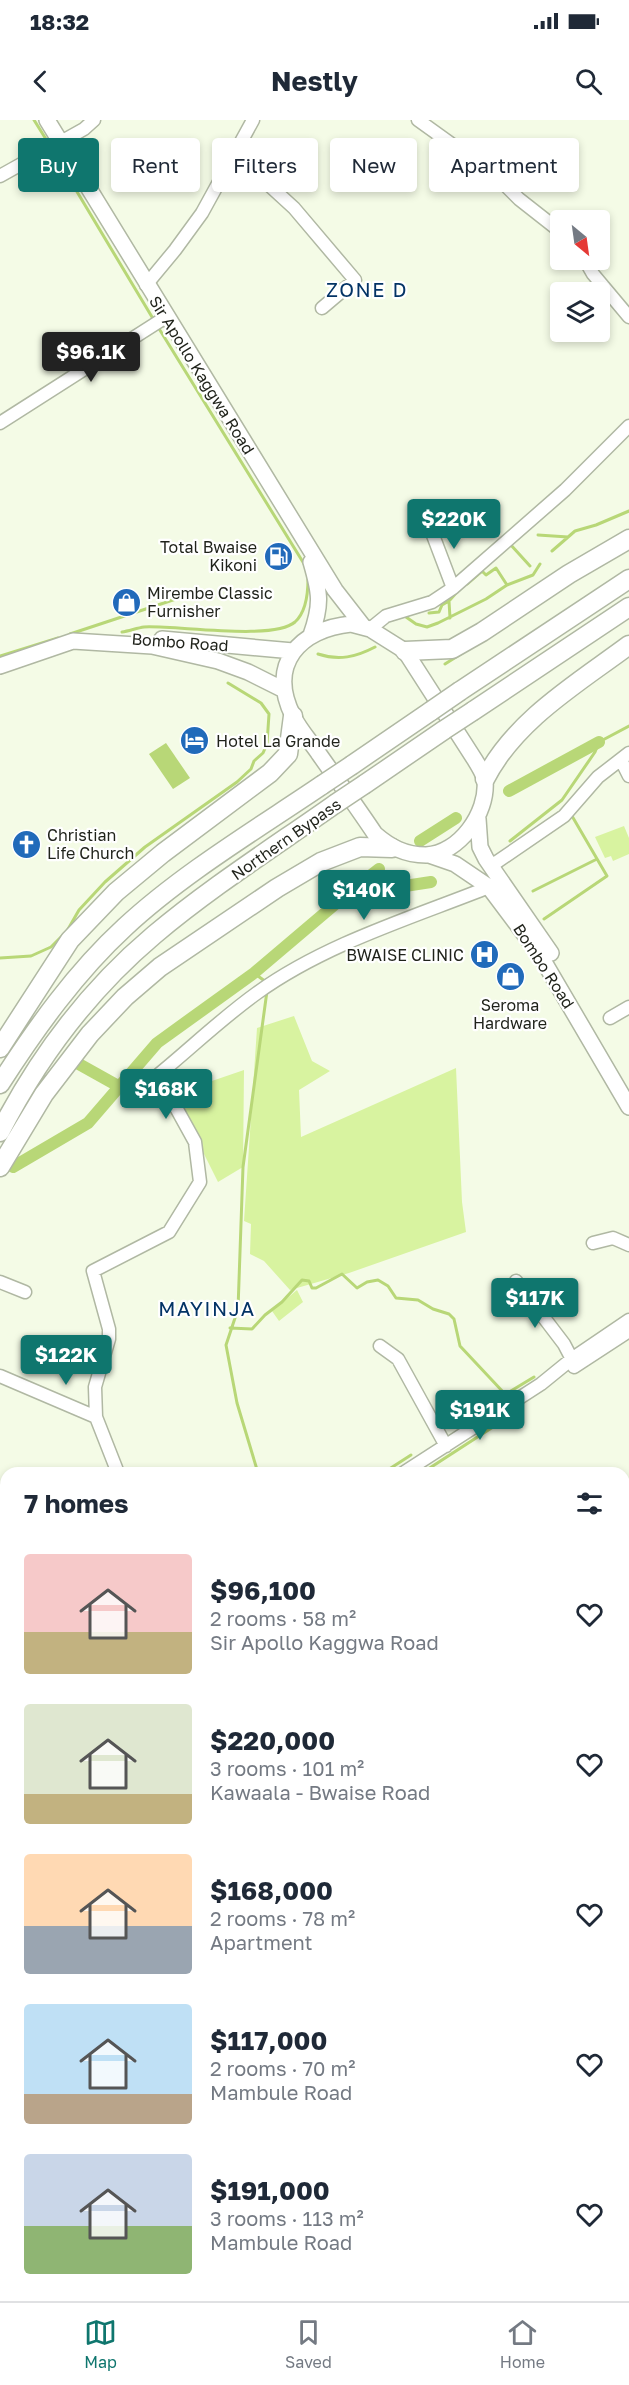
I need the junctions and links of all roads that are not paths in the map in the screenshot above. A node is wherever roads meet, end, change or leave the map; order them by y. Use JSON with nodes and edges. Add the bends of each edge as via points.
{"nodes":[{"id":1,"x":46,"y":120,"type":"edge"},
{"id":2,"x":94,"y":120,"type":"edge"},
{"id":3,"x":253,"y":120,"type":"edge"},
{"id":4,"x":418,"y":120,"type":"edge"},
{"id":5,"x":57,"y":138,"type":"edge"},
{"id":6,"x":69,"y":138,"type":"edge"},
{"id":7,"x":243,"y":138,"type":"edge"},
{"id":8,"x":18,"y":166,"type":"edge"},
{"id":9,"x":0,"y":176,"type":"edge"},
{"id":10,"x":90,"y":192,"type":"edge"},
{"id":11,"x":213,"y":192,"type":"edge"},
{"id":12,"x":277,"y":192,"type":"edge"},
{"id":13,"x":550,"y":223,"type":"edge"},
{"id":14,"x":591,"y":270,"type":"edge"},
{"id":15,"x":146,"y":285,"type":"junction"},
{"id":16,"x":322,"y":308,"type":"dead end"},
{"id":17,"x":166,"y":317,"type":"junction"},
{"id":18,"x":629,"y":317,"type":"edge"},
{"id":19,"x":0,"y":423,"type":"edge"},
{"id":20,"x":629,"y":426,"type":"edge"},
{"id":21,"x":428,"y":522,"type":"dead end"},
{"id":22,"x":629,"y":539,"type":"edge"},
{"id":23,"x":305,"y":541,"type":"junction"},
{"id":24,"x":629,"y":579,"type":"edge"},
{"id":25,"x":453,"y":588,"type":"junction"},
{"id":26,"x":629,"y":607,"type":"edge"},
{"id":27,"x":367,"y":627,"type":"junction"},
{"id":28,"x":311,"y":634,"type":"junction"},
{"id":29,"x":103,"y":642,"type":"junction"},
{"id":30,"x":629,"y":645,"type":"edge"},
{"id":31,"x":293,"y":651,"type":"junction"},
{"id":32,"x":405,"y":651,"type":"junction"},
{"id":33,"x":0,"y":666,"type":"edge"},
{"id":34,"x":284,"y":690,"type":"junction"},
{"id":35,"x":293,"y":716,"type":"junction"},
{"id":36,"x":625,"y":757,"type":"edge"},
{"id":37,"x":629,"y":776,"type":"edge"},
{"id":38,"x":485,"y":779,"type":"junction"},
{"id":39,"x":478,"y":819,"type":"junction"},
{"id":40,"x":392,"y":848,"type":"junction"},
{"id":41,"x":429,"y":855,"type":"junction"},
{"id":42,"x":491,"y":866,"type":"junction"},
{"id":43,"x":489,"y":888,"type":"junction"},
{"id":44,"x":629,"y":1007,"type":"edge"},
{"id":45,"x":610,"y":1018,"type":"dead end"},
{"id":46,"x":0,"y":1048,"type":"edge"},
{"id":47,"x":0,"y":1084,"type":"edge"},
{"id":48,"x":629,"y":1090,"type":"edge"},
{"id":49,"x":629,"y":1107,"type":"edge"},
{"id":50,"x":0,"y":1132,"type":"edge"},
{"id":51,"x":0,"y":1167,"type":"edge"},
{"id":52,"x":594,"y":1243,"type":"dead end"},
{"id":53,"x":629,"y":1245,"type":"edge"},
{"id":54,"x":516,"y":1281,"type":"dead end"},
{"id":55,"x":0,"y":1282,"type":"edge"},
{"id":56,"x":25,"y":1292,"type":"dead end"},
{"id":57,"x":629,"y":1320,"type":"edge"},
{"id":58,"x":629,"y":1331,"type":"edge"},
{"id":59,"x":380,"y":1346,"type":"dead end"},
{"id":60,"x":574,"y":1362,"type":"junction"},
{"id":61,"x":0,"y":1376,"type":"edge"},
{"id":62,"x":96,"y":1417,"type":"junction"},
{"id":63,"x":446,"y":1446,"type":"junction"},
{"id":64,"x":115,"y":1467,"type":"edge"},
{"id":65,"x":413,"y":1467,"type":"edge"}],
"edges":[{"from":1,"to":5,"type":"main road","name":"Sir Apollo Kaggwa Road"},
{"from":2,"to":6,"type":"street"},
{"from":3,"to":7,"type":"street"},
{"from":4,"to":13,"type":"street","via":[[496,176]]},
{"from":8,"to":9,"type":"street"},
{"from":10,"to":15,"type":"main road","name":"Sir Apollo Kaggwa Road"},
{"from":11,"to":15,"type":"street","via":[[202,213]]},
{"from":12,"to":16,"type":"street","via":[[355,280]]},
{"from":14,"to":18,"type":"street"},
{"from":15,"to":17,"type":"main road","name":"Sir Apollo Kaggwa Road"},
{"from":17,"to":19,"type":"street"},
{"from":17,"to":23,"type":"main road","name":"Sir Apollo Kaggwa Road"},
{"from":20,"to":25,"type":"street","via":[[565,490]]},
{"from":21,"to":25,"type":"street"},
{"from":22,"to":32,"type":"highway","via":[[452,649]]},
{"from":23,"to":27,"type":"main road","name":"Sir Apollo Kaggwa Road","via":[[334,590]]},
{"from":23,"to":28,"type":"main road","via":[[319,587],[319,611]]},
{"from":24,"to":47,"type":"highway","name":"Northern Bypass","bridge":true,"via":[[233,845],[125,927],[66,991]]},
{"from":25,"to":27,"type":"street","via":[[432,602],[386,616]]},
{"from":26,"to":50,"type":"highway","name":"Northern Bypass","bridge":true,"via":[[335,804],[152,937],[64,1028]]},
{"from":27,"to":28,"type":"main road","via":[[339,625]]},
{"from":27,"to":32,"type":"main road"},
{"from":28,"to":31,"type":"main road"},
{"from":29,"to":31,"type":"main road","name":"Bombo Road","via":[[139,636]]},
{"from":29,"to":33,"type":"main road","name":"Bombo Road","via":[[74,642]]},
{"from":29,"to":34,"type":"main road","name":"Bombo Road","via":[[152,646],[208,659],[248,672]]},
{"from":30,"to":38,"type":"highway","via":[[521,730]]},
{"from":31,"to":34,"type":"main road"},
{"from":32,"to":38,"type":"main road"},
{"from":34,"to":35,"type":"main road"},
{"from":35,"to":40,"type":"main road","via":[[375,834]]},
{"from":35,"to":46,"type":"highway","via":[[288,754],[270,773],[178,840],[116,892],[70,940]]},
{"from":36,"to":37,"type":"street"},
{"from":36,"to":42,"type":"street","via":[[598,777],[564,816]]},
{"from":38,"to":39,"type":"main road"},
{"from":39,"to":41,"type":"main road","via":[[457,841]]},
{"from":39,"to":42,"type":"main road","name":"Bombo Road","via":[[480,847]]},
{"from":40,"to":41,"type":"main road","name":"Bombo Road"},
{"from":40,"to":51,"type":"highway","via":[[360,847],[321,862],[160,967],[90,1034],[44,1094]]},
{"from":41,"to":43,"type":"main road","name":"Bombo Road","via":[[455,864]]},
{"from":42,"to":48,"type":"main road","name":"Bombo Road","via":[[551,953]]},
{"from":43,"to":49,"type":"main road","name":"Bombo Road","via":[[540,955]]},
{"from":43,"to":62,"type":"street","via":[[336,948],[304,965],[257,993],[158,1075],[195,1142],[200,1182],[169,1232],[93,1271],[109,1329],[95,1387]]},
{"from":44,"to":45,"type":"street"},
{"from":52,"to":53,"type":"street","via":[[614,1238]]},
{"from":54,"to":60,"type":"street"},
{"from":55,"to":56,"type":"street"},
{"from":57,"to":60,"type":"street"},
{"from":58,"to":60,"type":"street"},
{"from":59,"to":63,"type":"street","via":[[398,1359]]},
{"from":60,"to":63,"type":"street"},
{"from":61,"to":62,"type":"street"},
{"from":62,"to":64,"type":"street"},
{"from":63,"to":65,"type":"street"}]}
